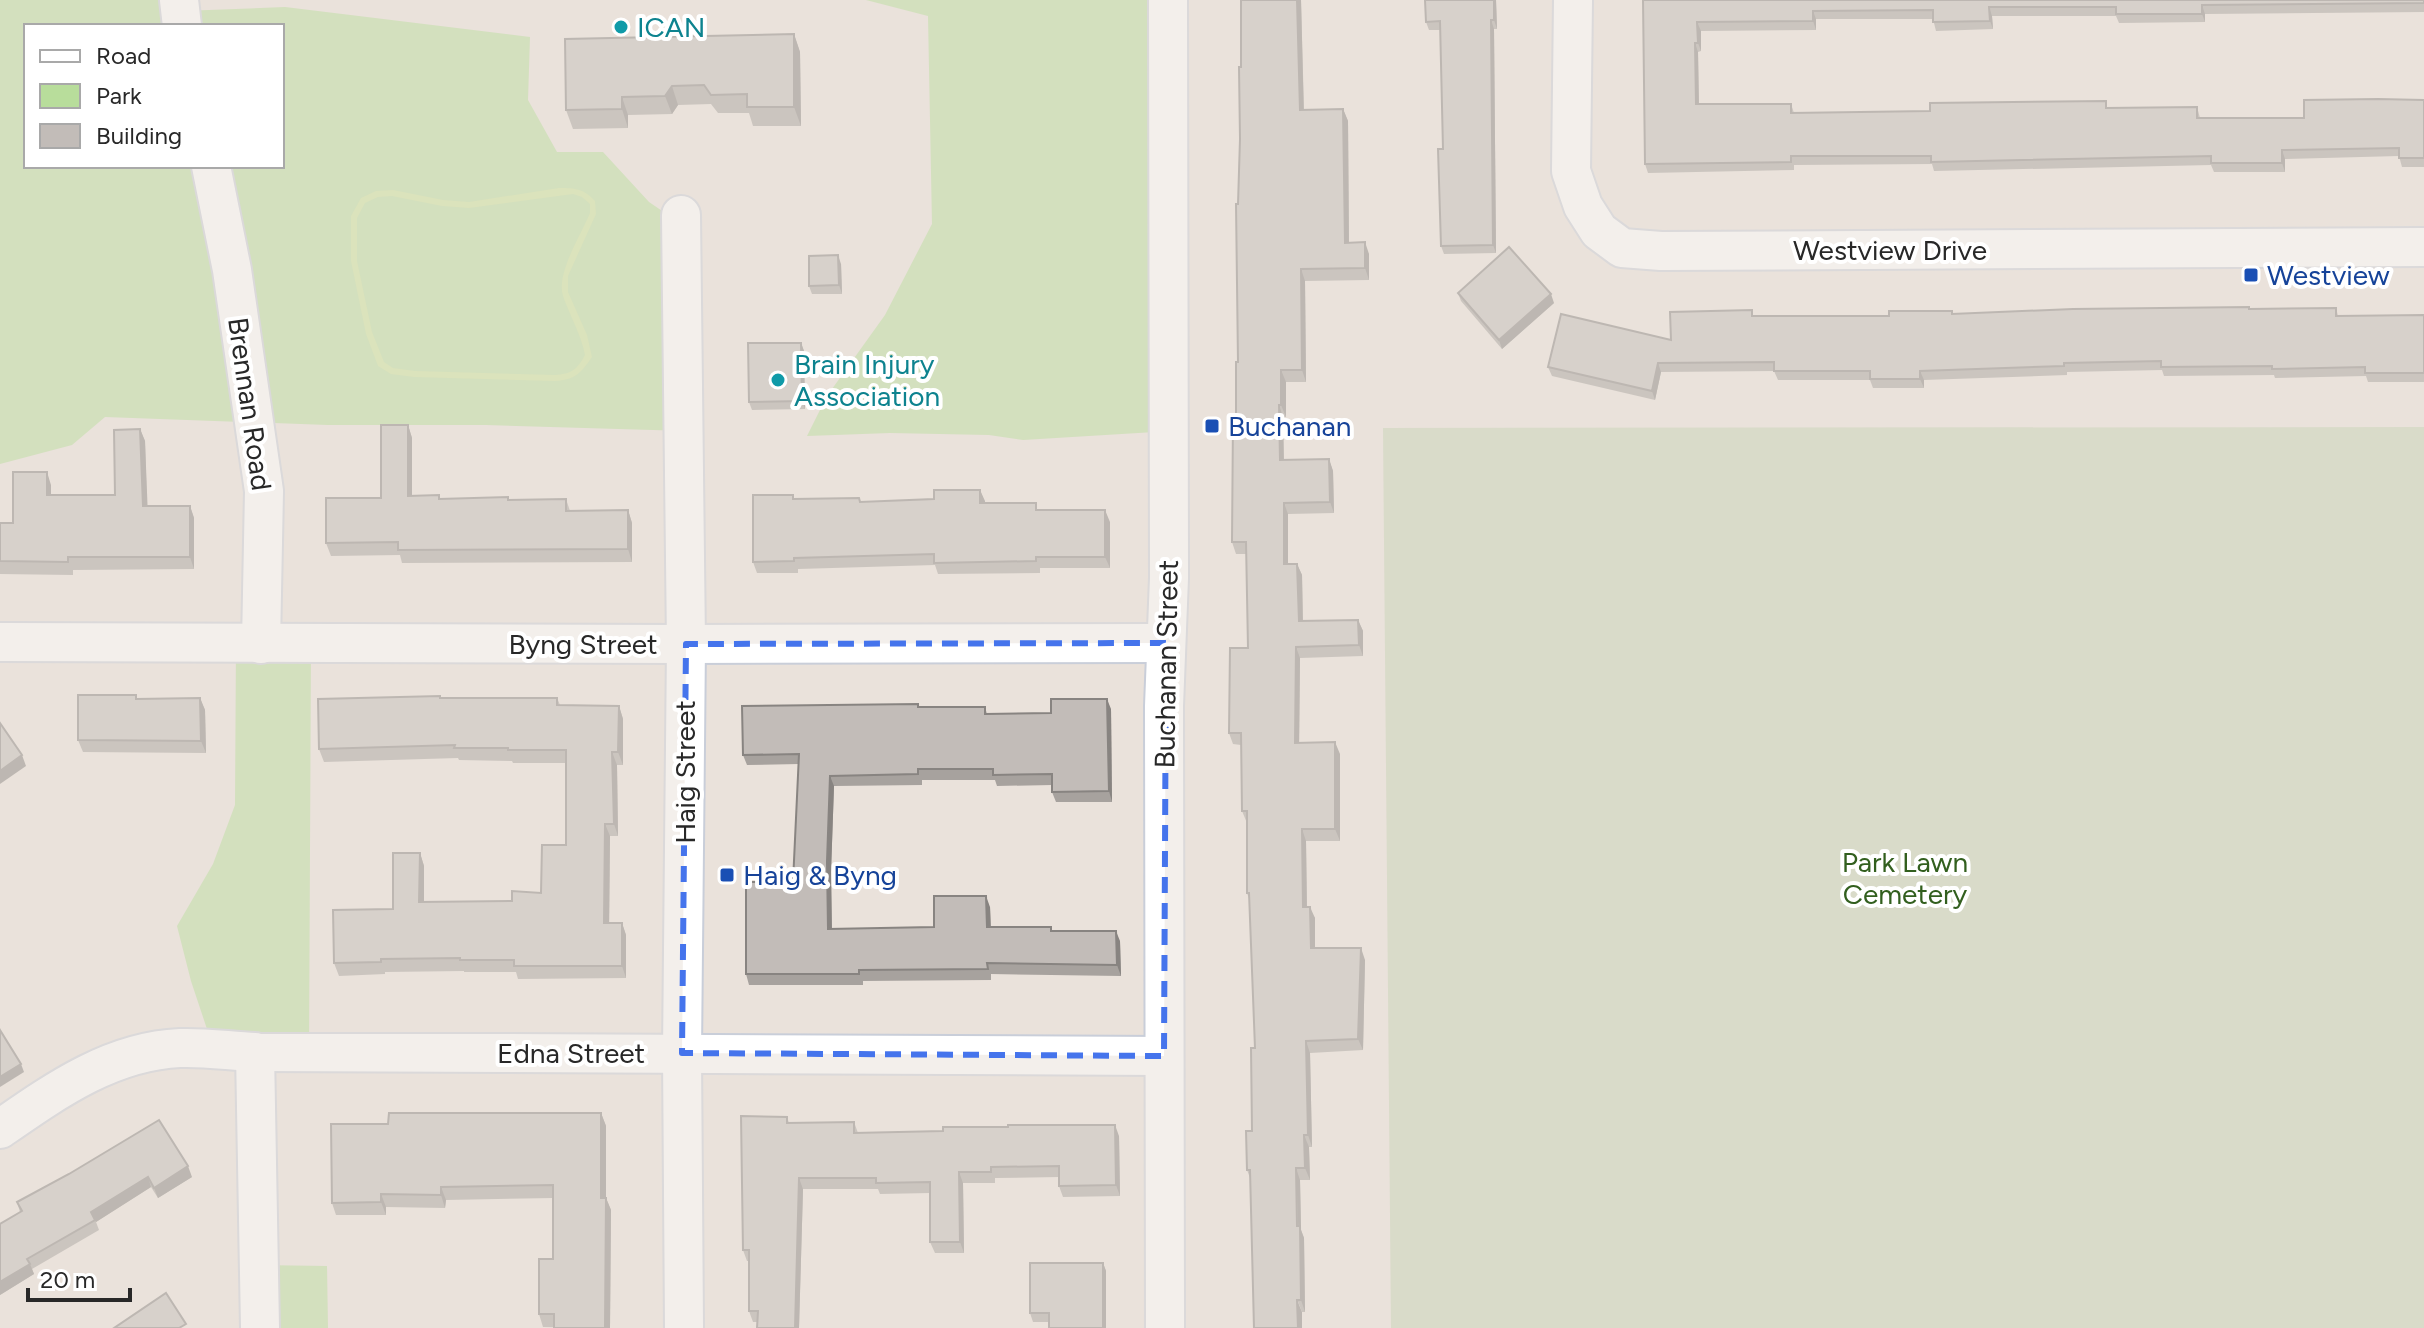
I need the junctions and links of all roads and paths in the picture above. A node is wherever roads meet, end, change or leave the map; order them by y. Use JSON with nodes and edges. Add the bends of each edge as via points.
{"nodes":[{"id":1,"x":179,"y":0,"type":"edge"},
{"id":2,"x":1168,"y":0,"type":"edge"},
{"id":3,"x":1573,"y":0,"type":"edge"},
{"id":4,"x":182,"y":24,"type":"edge"},
{"id":5,"x":211,"y":168,"type":"edge"},
{"id":6,"x":681,"y":215,"type":"dead end"},
{"id":7,"x":2424,"y":247,"type":"edge"},
{"id":8,"x":0,"y":642,"type":"edge"},
{"id":9,"x":1166,"y":643,"type":"junction"},
{"id":10,"x":261,"y":644,"type":"junction"},
{"id":11,"x":686,"y":644,"type":"junction"},
{"id":12,"x":255,"y":1052,"type":"junction"},
{"id":13,"x":682,"y":1053,"type":"junction"},
{"id":14,"x":1164,"y":1056,"type":"junction"},
{"id":15,"x":0,"y":1129,"type":"edge"},
{"id":16,"x":260,"y":1328,"type":"edge"},
{"id":17,"x":684,"y":1328,"type":"edge"},
{"id":18,"x":1165,"y":1328,"type":"edge"}],
"edges":[{"from":1,"to":4,"type":"street"},
{"from":2,"to":9,"type":"street","name":"Buchanan Street"},
{"from":3,"to":7,"type":"street","name":"Westview Drive","via":[[1571,171],[1599,231],[1622,248]]},
{"from":5,"to":10,"type":"street","name":"Brennan Road","via":[[264,491]]},
{"from":6,"to":11,"type":"street","name":"Haig Street"},
{"from":8,"to":10,"type":"street","name":"Byng Street"},
{"from":9,"to":11,"type":"street","name":"Byng Street"},
{"from":9,"to":14,"type":"street","name":"Buchanan Street"},
{"from":10,"to":11,"type":"street","name":"Byng Street"},
{"from":11,"to":13,"type":"street","name":"Haig Street"},
{"from":12,"to":13,"type":"street","name":"Edna Street"},
{"from":12,"to":15,"type":"street","name":"Edna Street","via":[[180,1048],[134,1054],[94,1069]]},
{"from":12,"to":16,"type":"street"},
{"from":13,"to":14,"type":"street","name":"Edna Street"},
{"from":13,"to":17,"type":"street","name":"Haig Street"},
{"from":14,"to":18,"type":"street","name":"Buchanan Street"}]}
